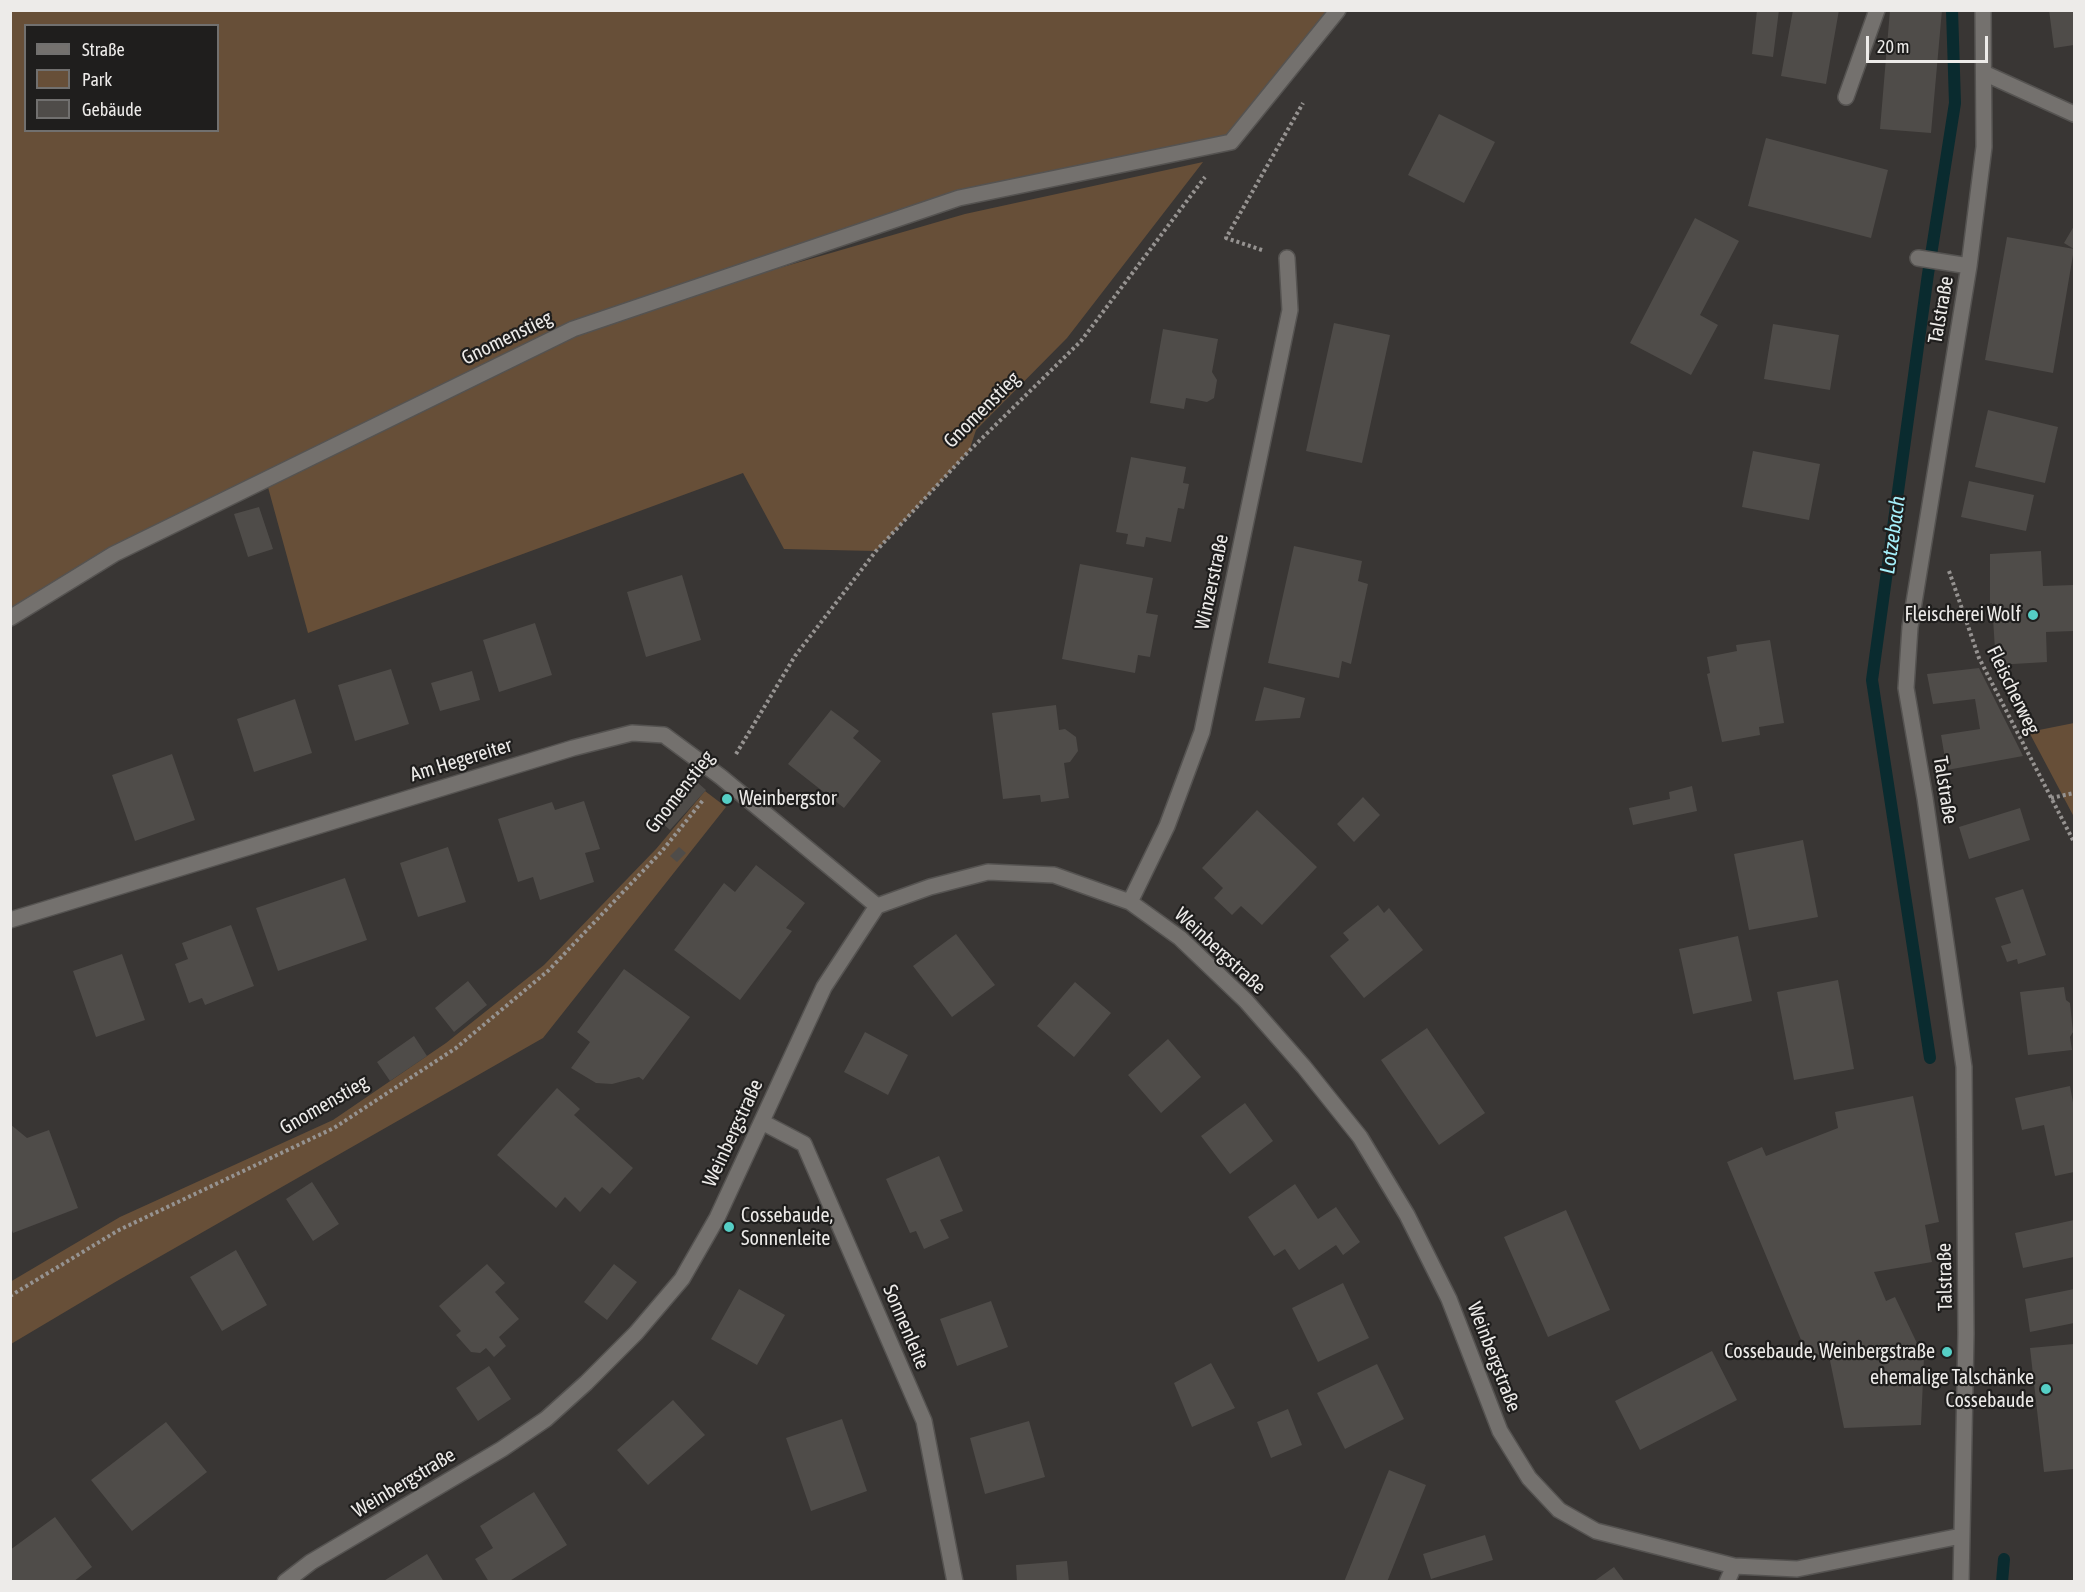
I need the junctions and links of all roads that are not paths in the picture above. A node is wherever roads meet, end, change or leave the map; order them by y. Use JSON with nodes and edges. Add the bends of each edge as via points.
{"nodes":[{"id":1,"x":1338,"y":10,"type":"edge"},
{"id":2,"x":1877,"y":10,"type":"edge"},
{"id":3,"x":1983,"y":10,"type":"edge"},
{"id":4,"x":1984,"y":72,"type":"junction"},
{"id":5,"x":1845,"y":97,"type":"dead end"},
{"id":6,"x":2074,"y":114,"type":"edge"},
{"id":7,"x":1287,"y":258,"type":"road end"},
{"id":8,"x":1918,"y":258,"type":"dead end"},
{"id":9,"x":1969,"y":266,"type":"junction"},
{"id":10,"x":10,"y":618,"type":"edge"},
{"id":11,"x":1130,"y":902,"type":"junction"},
{"id":12,"x":877,"y":906,"type":"junction"},
{"id":13,"x":10,"y":920,"type":"edge"},
{"id":14,"x":762,"y":1122,"type":"junction"},
{"id":15,"x":1961,"y":1536,"type":"junction"},
{"id":16,"x":1734,"y":1566,"type":"junction"},
{"id":17,"x":285,"y":1581,"type":"edge"},
{"id":18,"x":955,"y":1581,"type":"edge"},
{"id":19,"x":1727,"y":1581,"type":"edge"},
{"id":20,"x":1961,"y":1581,"type":"edge"}],
"edges":[{"from":1,"to":10,"type":"street","name":"Gnomenstieg","via":[[1232,142],[959,198],[573,329],[114,554]]},
{"from":2,"to":5,"type":"street"},
{"from":3,"to":4,"type":"street","name":"Talstraße"},
{"from":4,"to":6,"type":"street"},
{"from":4,"to":9,"type":"street","name":"Talstraße","via":[[1984,147]]},
{"from":7,"to":11,"type":"street","name":"Winzerstraße","via":[[1290,310],[1202,732],[1167,826]]},
{"from":8,"to":9,"type":"street"},
{"from":9,"to":15,"type":"street","name":"Talstraße","via":[[1910,627],[1906,688],[1964,1067],[1966,1334]]},
{"from":11,"to":12,"type":"street","name":"Weinbergstraße","via":[[1054,875],[988,872],[930,886]]},
{"from":11,"to":16,"type":"street","name":"Weinbergstraße","via":[[1180,938],[1246,1001],[1360,1137],[1407,1215],[1449,1299],[1500,1431],[1529,1478],[1559,1510],[1596,1531]]},
{"from":12,"to":13,"type":"street","name":"Am Hegereiter","via":[[664,735],[632,732]]},
{"from":12,"to":14,"type":"street","name":"Weinbergstraße","via":[[824,987]]},
{"from":14,"to":17,"type":"street","name":"Weinbergstraße","via":[[717,1218],[682,1279],[586,1383],[546,1419],[502,1449]]},
{"from":14,"to":18,"type":"street","name":"Sonnenleite","via":[[804,1144],[924,1421]]},
{"from":15,"to":16,"type":"street","name":"Weinbergstraße","via":[[1797,1569]]},
{"from":15,"to":20,"type":"street","name":"Talstraße"},
{"from":16,"to":19,"type":"street"}]}
